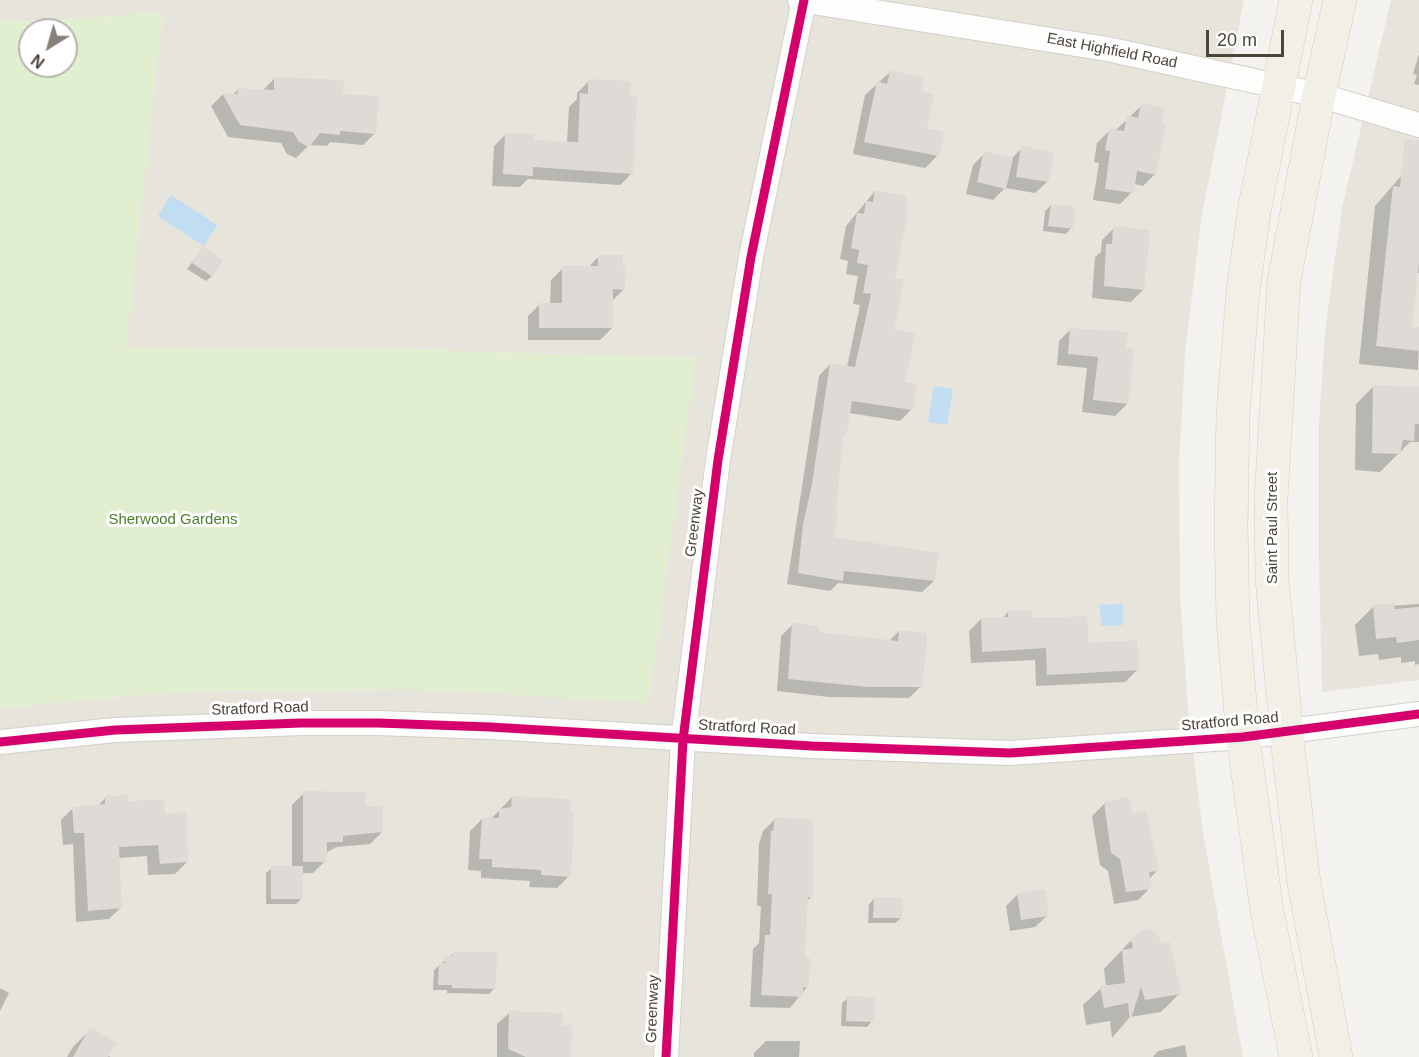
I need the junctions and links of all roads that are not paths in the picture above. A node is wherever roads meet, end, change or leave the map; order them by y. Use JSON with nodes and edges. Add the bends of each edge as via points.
{"nodes":[{"id":1,"x":803,"y":0,"type":"edge"},
{"id":2,"x":1296,"y":0,"type":"edge"},
{"id":3,"x":1340,"y":0,"type":"edge"},
{"id":4,"x":1278,"y":86,"type":"junction"},
{"id":5,"x":1319,"y":95,"type":"junction"},
{"id":6,"x":1419,"y":124,"type":"edge"},
{"id":7,"x":1419,"y":714,"type":"edge"},
{"id":8,"x":1286,"y":732,"type":"junction"},
{"id":9,"x":1243,"y":737,"type":"junction"},
{"id":10,"x":683,"y":740,"type":"junction"},
{"id":11,"x":0,"y":742,"type":"edge"},
{"id":12,"x":666,"y":1057,"type":"edge"},
{"id":13,"x":1296,"y":1057,"type":"edge"},
{"id":14,"x":1336,"y":1057,"type":"edge"}],
"edges":[{"from":1,"to":4,"type":"street","name":"East Highfield Road","via":[[1107,49]]},
{"from":1,"to":10,"type":"street","name":"Greenway","via":[[740,321],[718,460]]},
{"from":2,"to":4,"type":"main road"},
{"from":3,"to":5,"type":"main road","name":"Saint Paul Street"},
{"from":4,"to":5,"type":"street","name":"East Highfield Road"},
{"from":4,"to":9,"type":"main road","via":[[1243,291],[1233,414],[1233,620]]},
{"from":5,"to":6,"type":"street","name":"East Highfield Road"},
{"from":5,"to":8,"type":"main road","name":"Saint Paul Street","via":[[1284,281],[1271,498],[1272,579]]},
{"from":7,"to":8,"type":"street","name":"Stratford Road"},
{"from":8,"to":9,"type":"street","name":"Stratford Road"},
{"from":8,"to":14,"type":"main road","name":"Saint Paul Street","via":[[1304,883]]},
{"from":9,"to":10,"type":"street","name":"Stratford Road","via":[[1010,753]]},
{"from":9,"to":13,"type":"main road","via":[[1268,911]]},
{"from":10,"to":11,"type":"street","name":"Stratford Road","via":[[490,727],[301,723],[115,730]]},
{"from":10,"to":12,"type":"street","name":"Greenway"}]}
